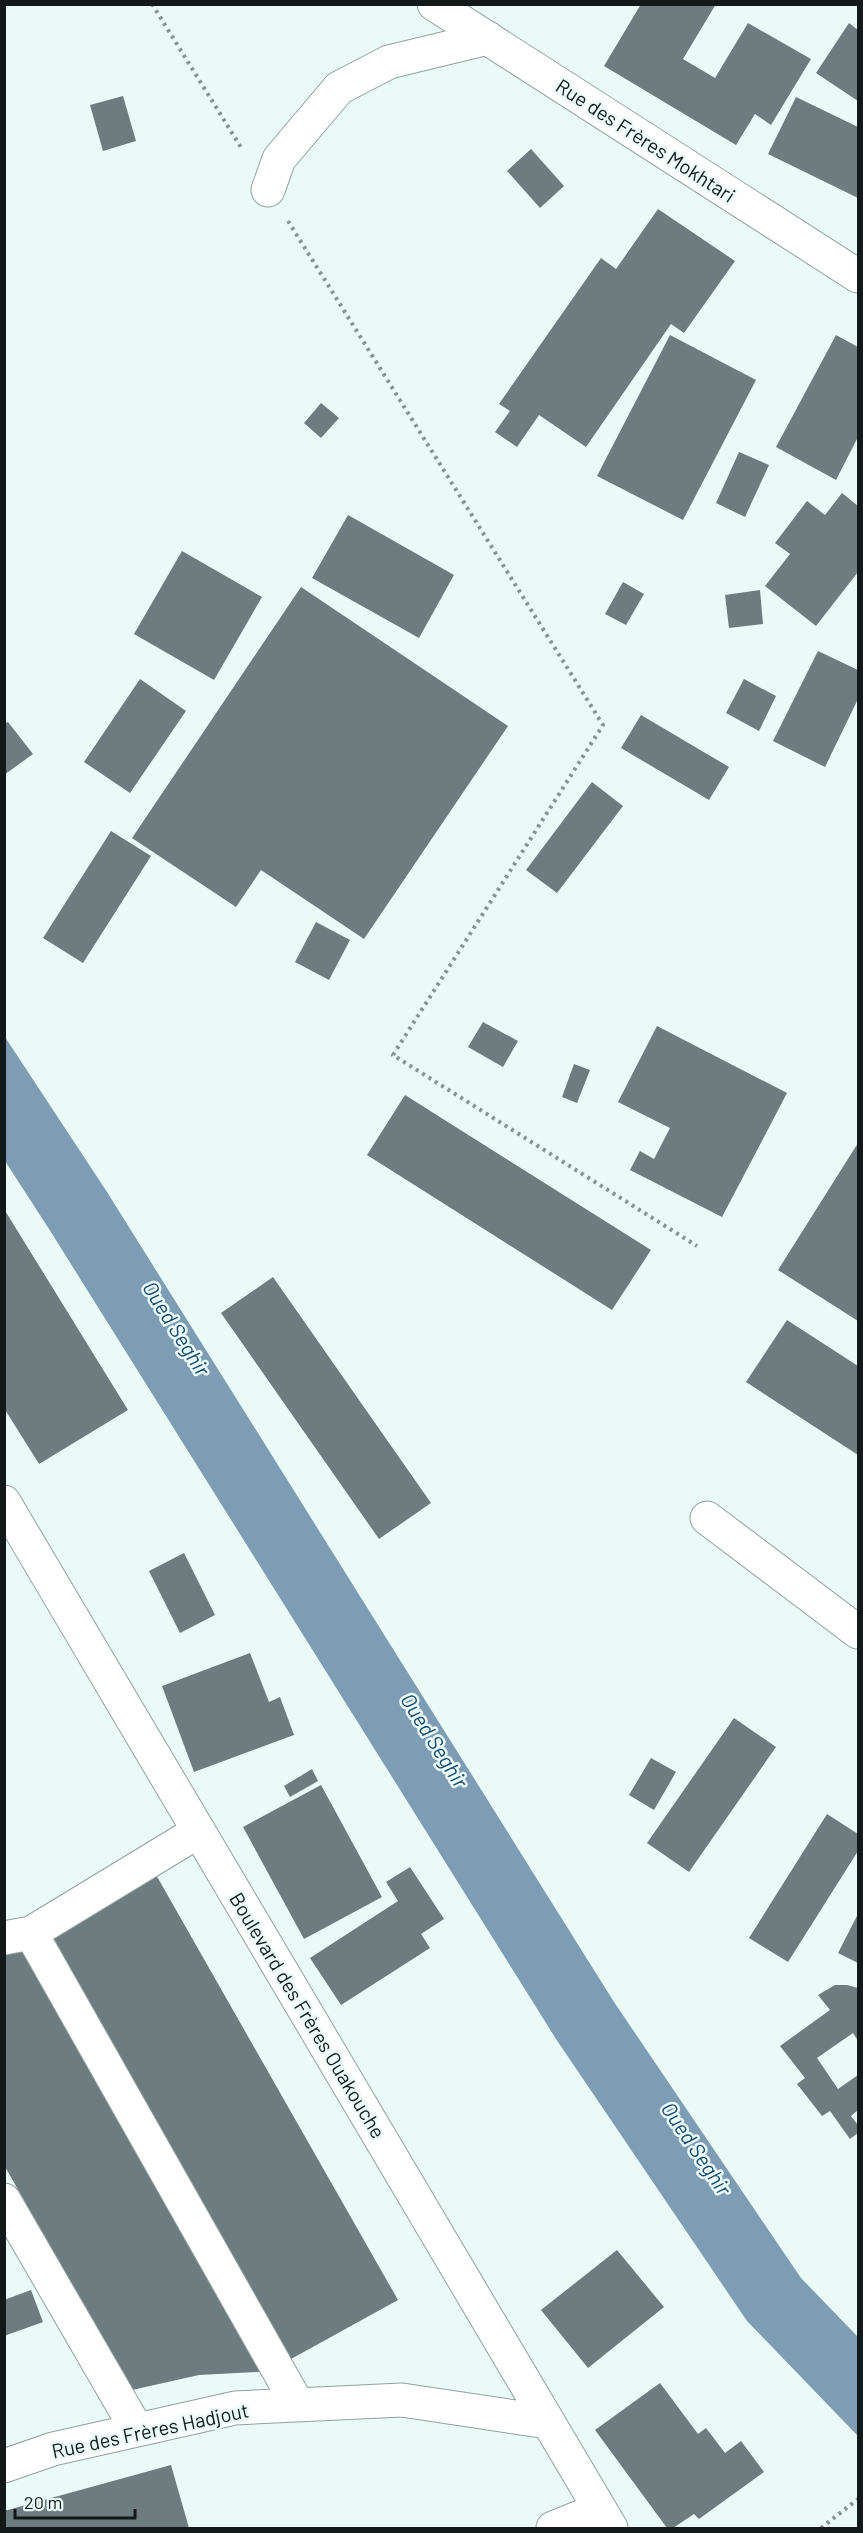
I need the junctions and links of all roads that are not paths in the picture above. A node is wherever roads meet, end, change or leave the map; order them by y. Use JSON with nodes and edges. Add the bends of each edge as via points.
{"nodes":[{"id":1,"x":434,"y":4,"type":"edge"},
{"id":2,"x":488,"y":38,"type":"junction"},
{"id":3,"x":268,"y":190,"type":"road end"},
{"id":4,"x":858,"y":276,"type":"edge"},
{"id":5,"x":4,"y":1502,"type":"edge"},
{"id":6,"x":707,"y":1518,"type":"dead end"},
{"id":7,"x":858,"y":1632,"type":"edge"},
{"id":8,"x":199,"y":1832,"type":"junction"},
{"id":9,"x":18,"y":1936,"type":"edge"},
{"id":10,"x":4,"y":2200,"type":"edge"},
{"id":11,"x":298,"y":2405,"type":"junction"},
{"id":12,"x":548,"y":2421,"type":"junction"},
{"id":13,"x":137,"y":2430,"type":"junction"},
{"id":14,"x":4,"y":2466,"type":"edge"},
{"id":15,"x":605,"y":2519,"type":"edge"},
{"id":16,"x":553,"y":2529,"type":"edge"}],
"edges":[{"from":1,"to":2,"type":"street","name":"Rue des Frères Mokhtari"},
{"from":2,"to":3,"type":"street","via":[[389,62],[339,88],[279,159]]},
{"from":2,"to":4,"type":"street","name":"Rue des Frères Mokhtari"},
{"from":5,"to":8,"type":"street","name":"Boulevard des Frères Ouakouche"},
{"from":6,"to":7,"type":"street"},
{"from":8,"to":9,"type":"street"},
{"from":8,"to":12,"type":"street","name":"Boulevard des Frères Ouakouche"},
{"from":9,"to":11,"type":"street"},
{"from":10,"to":13,"type":"street"},
{"from":11,"to":12,"type":"street","name":"Rue des Frères Hadjout","via":[[402,2400]]},
{"from":11,"to":13,"type":"street","name":"Rue des Frères Hadjout","via":[[235,2408]]},
{"from":12,"to":15,"type":"street","name":"Boulevard des Frères Ouakouche"},
{"from":13,"to":14,"type":"street","name":"Rue des Frères Hadjout","via":[[53,2449]]},
{"from":15,"to":16,"type":"street"}]}
